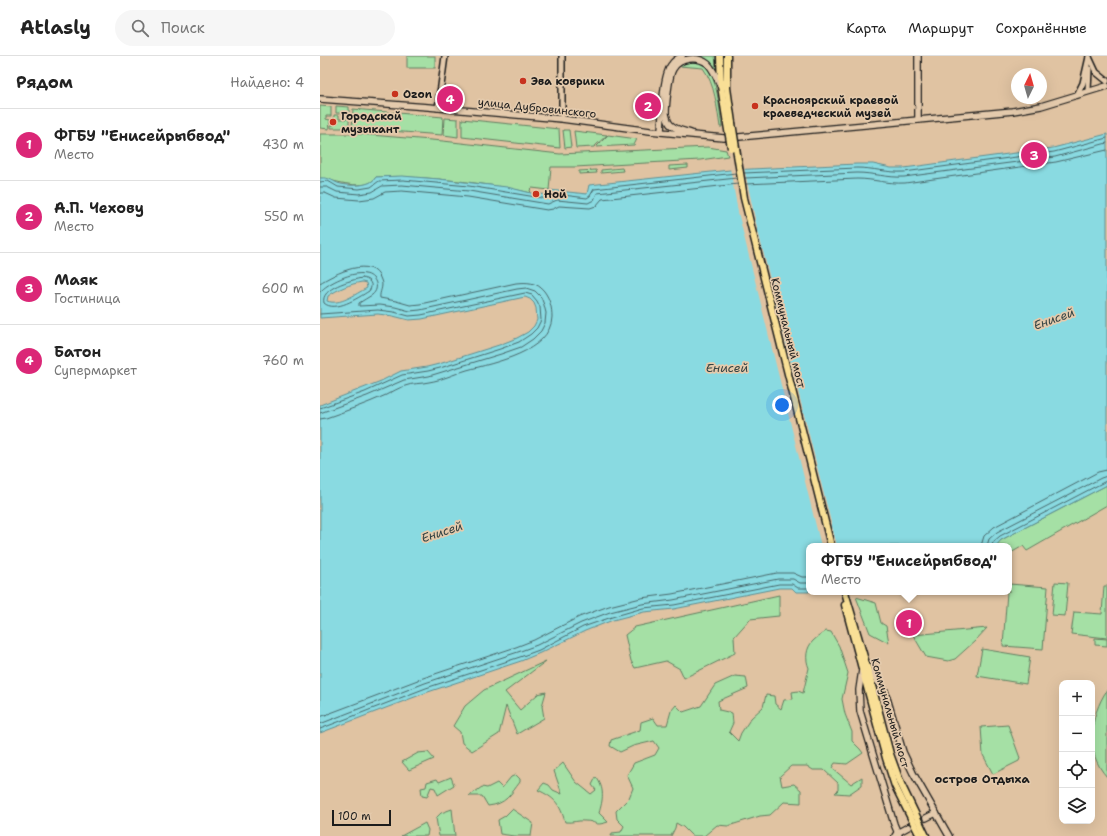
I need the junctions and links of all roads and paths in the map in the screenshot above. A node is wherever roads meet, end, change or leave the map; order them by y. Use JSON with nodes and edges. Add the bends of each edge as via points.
{"nodes":[{"id":1,"x":445,"y":56,"type":"edge"},
{"id":2,"x":562,"y":56,"type":"edge"},
{"id":3,"x":682,"y":56,"type":"edge"},
{"id":4,"x":720,"y":56,"type":"edge"},
{"id":5,"x":727,"y":56,"type":"edge"},
{"id":6,"x":918,"y":56,"type":"edge"},
{"id":7,"x":1089,"y":56,"type":"edge"},
{"id":8,"x":1107,"y":81,"type":"edge"},
{"id":9,"x":721,"y":86,"type":"junction"},
{"id":10,"x":1107,"y":86,"type":"edge"},
{"id":11,"x":1088,"y":91,"type":"junction"},
{"id":12,"x":1077,"y":95,"type":"junction"},
{"id":13,"x":321,"y":100,"type":"edge"},
{"id":14,"x":438,"y":108,"type":"junction"},
{"id":15,"x":562,"y":119,"type":"junction"},
{"id":16,"x":918,"y":120,"type":"junction"},
{"id":17,"x":729,"y":124,"type":"junction"},
{"id":18,"x":661,"y":132,"type":"junction"},
{"id":19,"x":703,"y":137,"type":"junction"},
{"id":20,"x":739,"y":137,"type":"dead end"},
{"id":21,"x":724,"y":138,"type":"dead end"},
{"id":22,"x":826,"y":543,"type":"edge"},
{"id":23,"x":830,"y":543,"type":"edge"},
{"id":24,"x":842,"y":595,"type":"edge"},
{"id":25,"x":846,"y":595,"type":"edge"},
{"id":26,"x":848,"y":610,"type":"junction"},
{"id":27,"x":865,"y":668,"type":"junction"},
{"id":28,"x":936,"y":813,"type":"junction"},
{"id":29,"x":926,"y":818,"type":"dead end"},
{"id":30,"x":908,"y":827,"type":"dead end"},
{"id":31,"x":897,"y":835,"type":"edge"},
{"id":32,"x":920,"y":836,"type":"edge"},
{"id":33,"x":926,"y":836,"type":"edge"},
{"id":34,"x":949,"y":836,"type":"edge"}],
"edges":[{"from":1,"to":14,"type":"street"},
{"from":2,"to":15,"type":"street"},
{"from":3,"to":18,"type":"main road","via":[[672,63],[668,70]]},
{"from":4,"to":9,"type":"highway"},
{"from":5,"to":17,"type":"highway"},
{"from":6,"to":16,"type":"main road"},
{"from":7,"to":8,"type":"street","via":[[1096,72]]},
{"from":7,"to":11,"type":"street"},
{"from":7,"to":12,"type":"street","via":[[1083,83]]},
{"from":9,"to":17,"type":"highway"},
{"from":9,"to":19,"type":"main road","via":[[709,64],[699,59],[686,58],[672,70],[666,115],[668,121],[672,126]]},
{"from":10,"to":11,"type":"main road"},
{"from":11,"to":12,"type":"main road"},
{"from":12,"to":16,"type":"main road","via":[[1020,110]]},
{"from":13,"to":14,"type":"main road","name":"улица Дубровинского"},
{"from":14,"to":15,"type":"main road","name":"улица Дубровинского"},
{"from":15,"to":18,"type":"main road","name":"улица Дубровинского"},
{"from":16,"to":20,"type":"main road"},
{"from":17,"to":22,"type":"highway","name":"Коммунальный мост","bridge":true,"via":[[742,204]]},
{"from":17,"to":23,"type":"highway","name":"Коммунальный мост","bridge":true,"via":[[744,198]]},
{"from":18,"to":19,"type":"main road","name":"улица Дубровинского"},
{"from":19,"to":21,"type":"main road","name":"улица Дубровинского"},
{"from":24,"to":26,"type":"highway","name":"Коммунальный мост"},
{"from":25,"to":26,"type":"highway","name":"Коммунальный мост"},
{"from":26,"to":27,"type":"highway","name":"Коммунальный мост"},
{"from":27,"to":28,"type":"main road","via":[[884,691],[903,752]]},
{"from":27,"to":31,"type":"main road","via":[[859,690],[860,710]]},
{"from":27,"to":32,"type":"highway","name":"Коммунальный мост","via":[[878,732],[895,786]]},
{"from":27,"to":33,"type":"highway","name":"Коммунальный мост","via":[[890,754]]},
{"from":28,"to":29,"type":"main road"},
{"from":28,"to":34,"type":"main road"},
{"from":30,"to":31,"type":"main road"}]}
